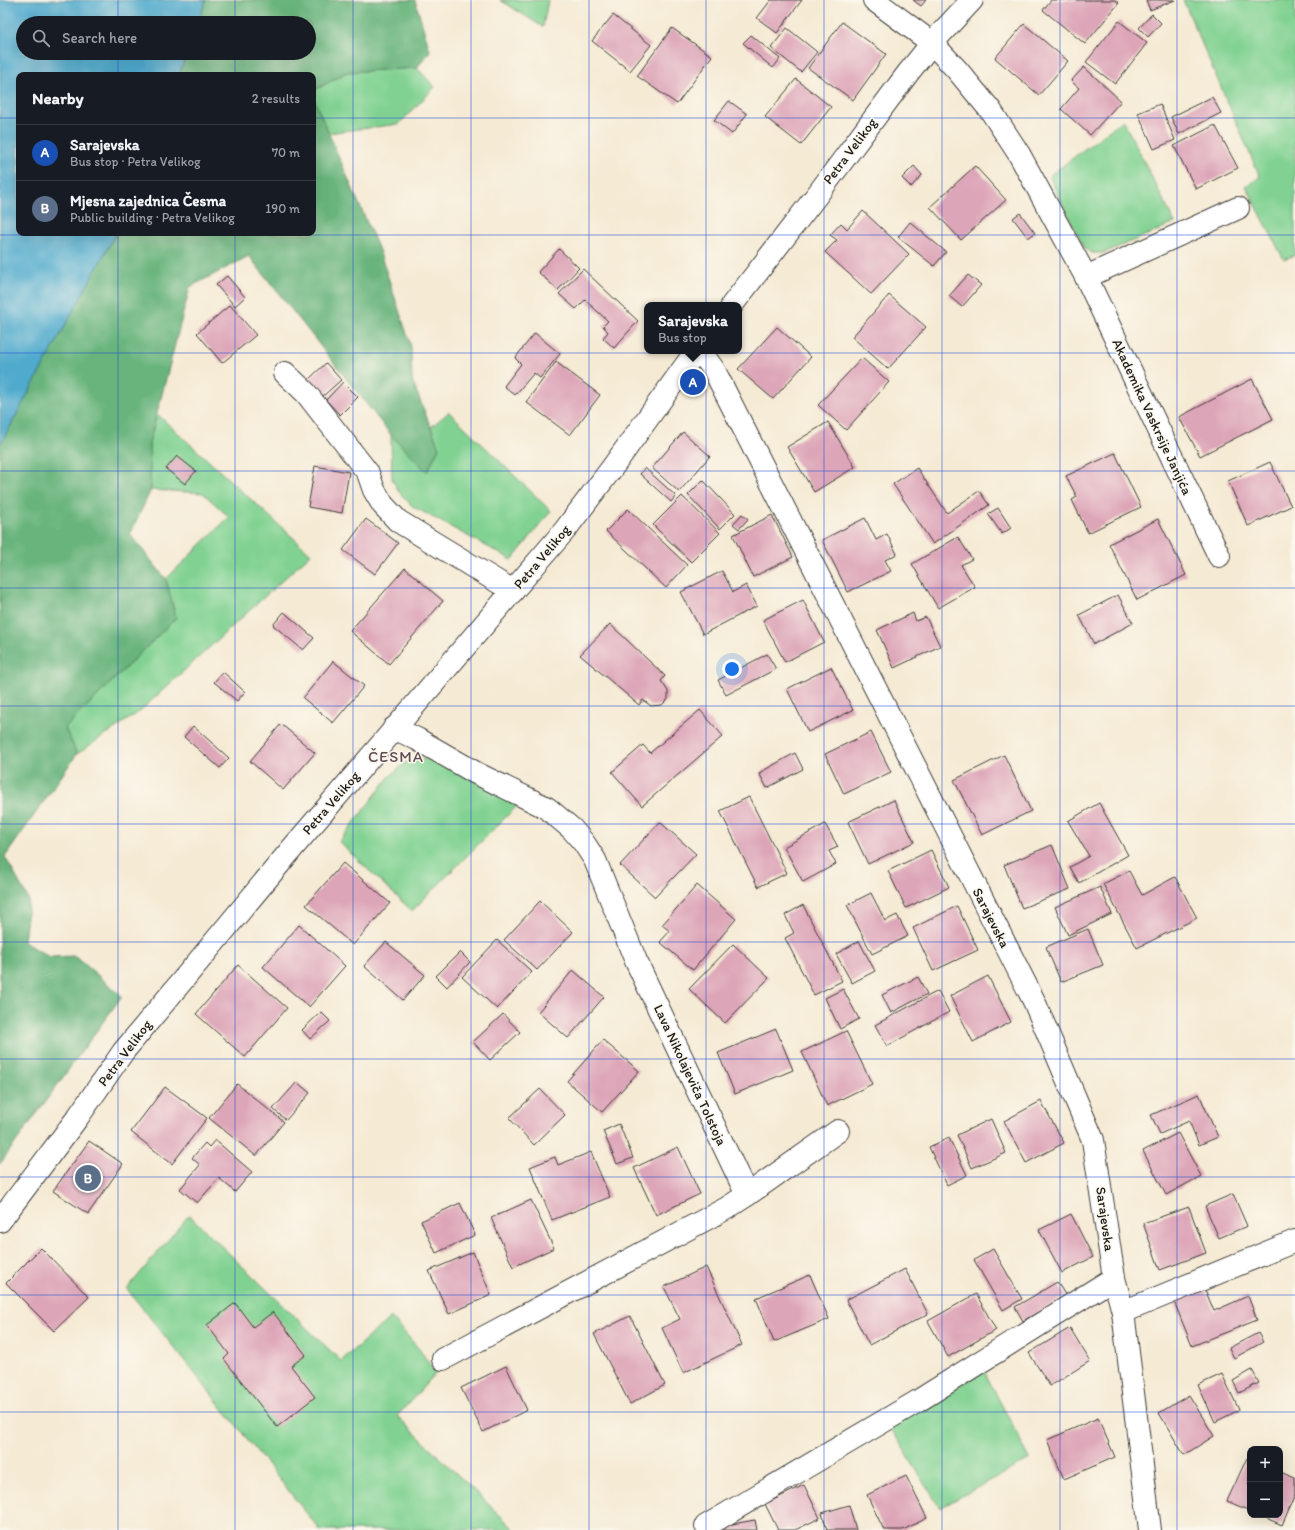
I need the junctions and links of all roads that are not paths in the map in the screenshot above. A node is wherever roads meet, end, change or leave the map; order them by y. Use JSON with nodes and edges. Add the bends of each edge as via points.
{"nodes":[{"id":1,"x":874,"y":0,"type":"edge"},
{"id":2,"x":972,"y":0,"type":"edge"},
{"id":3,"x":932,"y":43,"type":"junction"},
{"id":4,"x":1238,"y":208,"type":"dead end"},
{"id":5,"x":1086,"y":277,"type":"junction"},
{"id":6,"x":734,"y":302,"type":"edge"},
{"id":7,"x":695,"y":354,"type":"edge"},
{"id":8,"x":700,"y":354,"type":"edge"},
{"id":9,"x":285,"y":373,"type":"dead end"},
{"id":10,"x":1219,"y":556,"type":"dead end"},
{"id":11,"x":513,"y":591,"type":"junction"},
{"id":12,"x":394,"y":728,"type":"junction"},
{"id":13,"x":838,"y":1131,"type":"dead end"},
{"id":14,"x":747,"y":1195,"type":"junction"},
{"id":15,"x":0,"y":1221,"type":"edge"},
{"id":16,"x":1295,"y":1241,"type":"edge"},
{"id":17,"x":1114,"y":1278,"type":"junction"},
{"id":18,"x":1123,"y":1312,"type":"junction"},
{"id":19,"x":443,"y":1358,"type":"dead end"},
{"id":20,"x":706,"y":1526,"type":"dead end"},
{"id":21,"x":1150,"y":1530,"type":"edge"}],
"edges":[{"from":1,"to":3,"type":"street","name":"Akademika Vaskrsije Janjića"},
{"from":2,"to":3,"type":"street","name":"Petra Velikog"},
{"from":3,"to":5,"type":"street","name":"Akademika Vaskrsije Janjića","via":[[991,111],[1019,154]]},
{"from":3,"to":6,"type":"street","name":"Petra Velikog"},
{"from":4,"to":5,"type":"street"},
{"from":5,"to":10,"type":"street","name":"Akademika Vaskrsije Janjića"},
{"from":7,"to":11,"type":"street","name":"Petra Velikog","via":[[565,530]]},
{"from":8,"to":17,"type":"street","name":"Sarajevska","via":[[714,370],[1034,1001],[1093,1140]]},
{"from":9,"to":11,"type":"street","via":[[306,393],[368,473],[380,500],[398,521]]},
{"from":11,"to":12,"type":"street","name":"Petra Velikog"},
{"from":12,"to":14,"type":"street","name":"Lava Nikolajeviča Tolstoja","via":[[547,808],[584,843],[595,860],[636,961]]},
{"from":12,"to":15,"type":"street","name":"Petra Velikog","via":[[123,1052],[78,1118]]},
{"from":13,"to":14,"type":"street"},
{"from":14,"to":19,"type":"street","via":[[727,1208]]},
{"from":16,"to":18,"type":"street"},
{"from":17,"to":18,"type":"street","name":"Sarajevska"},
{"from":17,"to":20,"type":"street","via":[[918,1401]]},
{"from":18,"to":21,"type":"street","name":"Sarajevska"}]}
